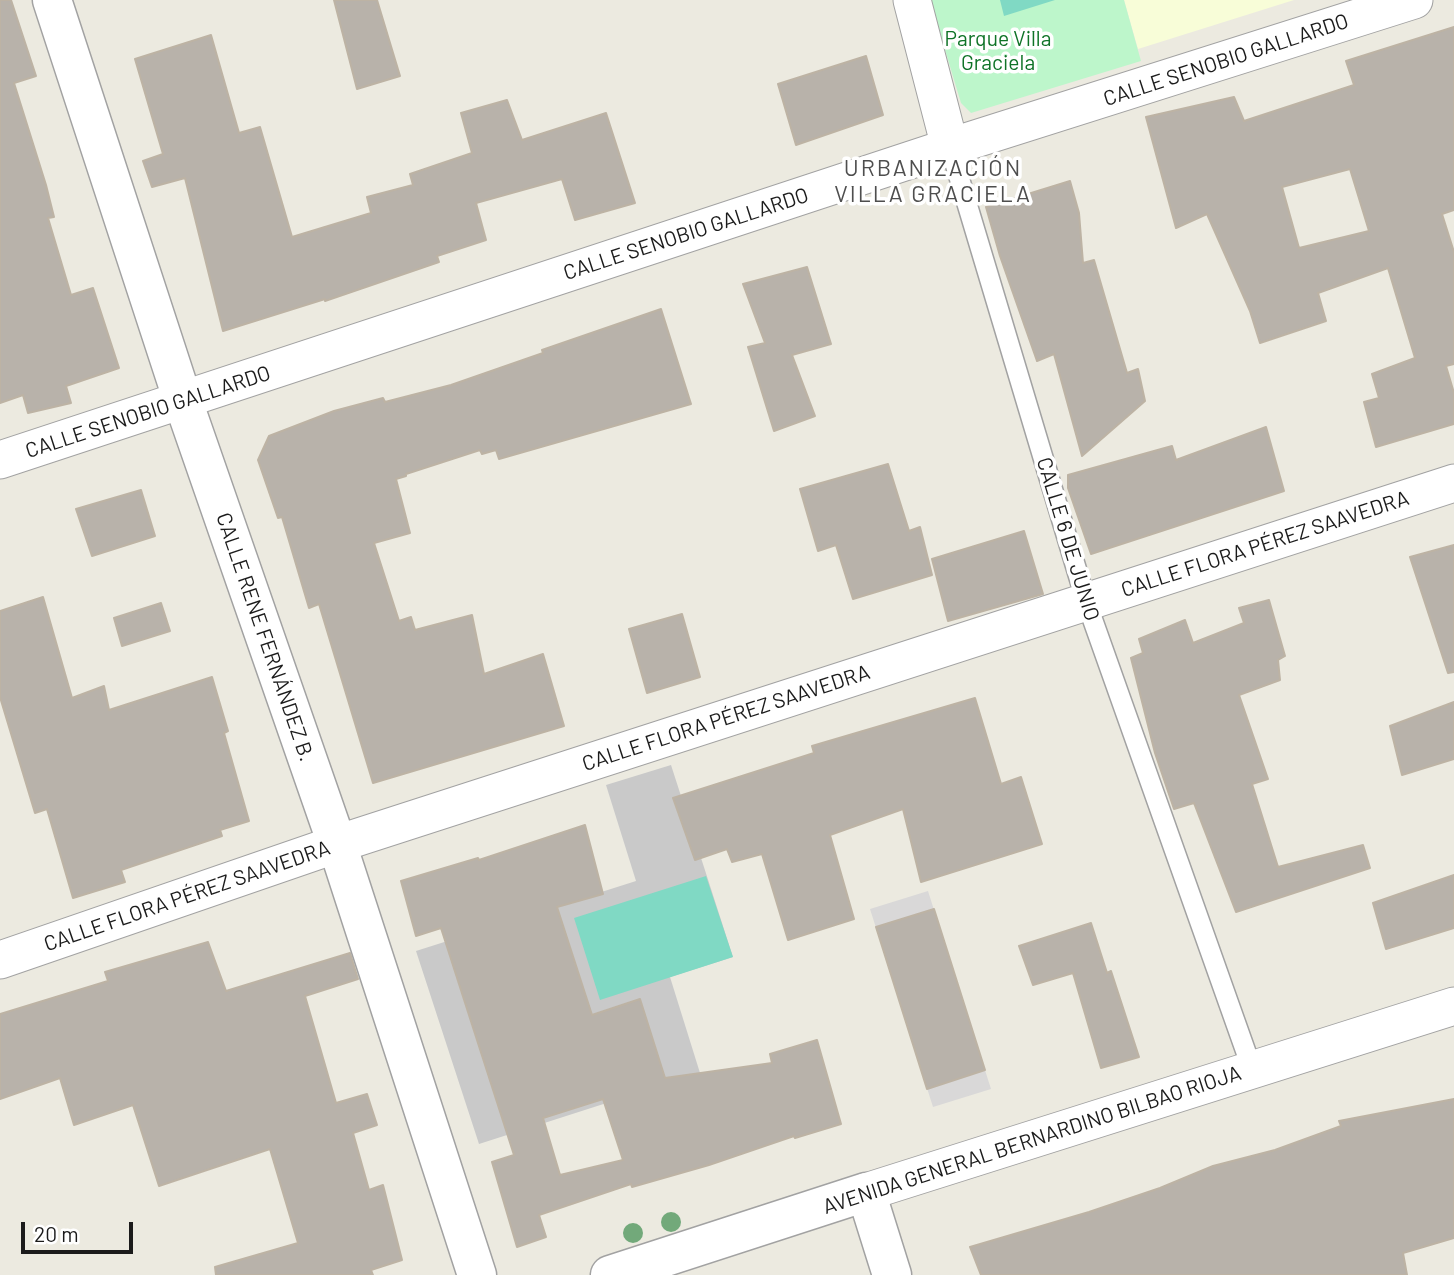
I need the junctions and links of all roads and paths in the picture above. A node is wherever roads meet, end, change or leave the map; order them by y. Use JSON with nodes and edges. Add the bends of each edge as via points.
{"nodes":[{"id":1,"x":52,"y":0,"type":"edge"},
{"id":2,"x":912,"y":0,"type":"edge"},
{"id":3,"x":1414,"y":0,"type":"edge"},
{"id":4,"x":950,"y":147,"type":"junction"},
{"id":5,"x":183,"y":401,"type":"junction"},
{"id":6,"x":0,"y":460,"type":"edge"},
{"id":7,"x":1454,"y":483,"type":"edge"},
{"id":8,"x":1086,"y":601,"type":"junction"},
{"id":9,"x":337,"y":844,"type":"junction"},
{"id":10,"x":0,"y":960,"type":"edge"},
{"id":11,"x":1454,"y":1006,"type":"edge"},
{"id":12,"x":1252,"y":1069,"type":"junction"},
{"id":13,"x":866,"y":1192,"type":"junction"},
{"id":14,"x":477,"y":1275,"type":"edge"},
{"id":15,"x":610,"y":1275,"type":"edge"},
{"id":16,"x":891,"y":1275,"type":"edge"}],
"edges":[{"from":1,"to":5,"type":"street","name":"CALLE RENE FERNÁNDEZ B."},
{"from":2,"to":4,"type":"street","name":"CALLE 6 DE JUNIO"},
{"from":3,"to":4,"type":"street","name":"CALLE SENOBIO GALLARDO"},
{"from":4,"to":5,"type":"street","name":"CALLE SENOBIO GALLARDO"},
{"from":4,"to":8,"type":"lane","name":"CALLE 6 DE JUNIO"},
{"from":5,"to":6,"type":"street","name":"CALLE SENOBIO GALLARDO"},
{"from":5,"to":9,"type":"street","name":"CALLE RENE FERNÁNDEZ B."},
{"from":7,"to":8,"type":"street","name":"CALLE FLORA PÉREZ SAAVEDRA"},
{"from":8,"to":9,"type":"street","name":"CALLE FLORA PÉREZ SAAVEDRA"},
{"from":8,"to":12,"type":"lane","name":"CALLE 6 DE JUNIO"},
{"from":9,"to":10,"type":"street","name":"CALLE FLORA PÉREZ SAAVEDRA"},
{"from":9,"to":14,"type":"street","name":"CALLE RENE FERNÁNDEZ B."},
{"from":11,"to":12,"type":"street","name":"AVENIDA GENERAL BERNARDINO BILBAO RIOJA"},
{"from":12,"to":13,"type":"street","name":"AVENIDA GENERAL BERNARDINO BILBAO RIOJA"},
{"from":13,"to":15,"type":"street","name":"AVENIDA GENERAL BERNARDINO BILBAO RIOJA"},
{"from":13,"to":16,"type":"street"}]}
